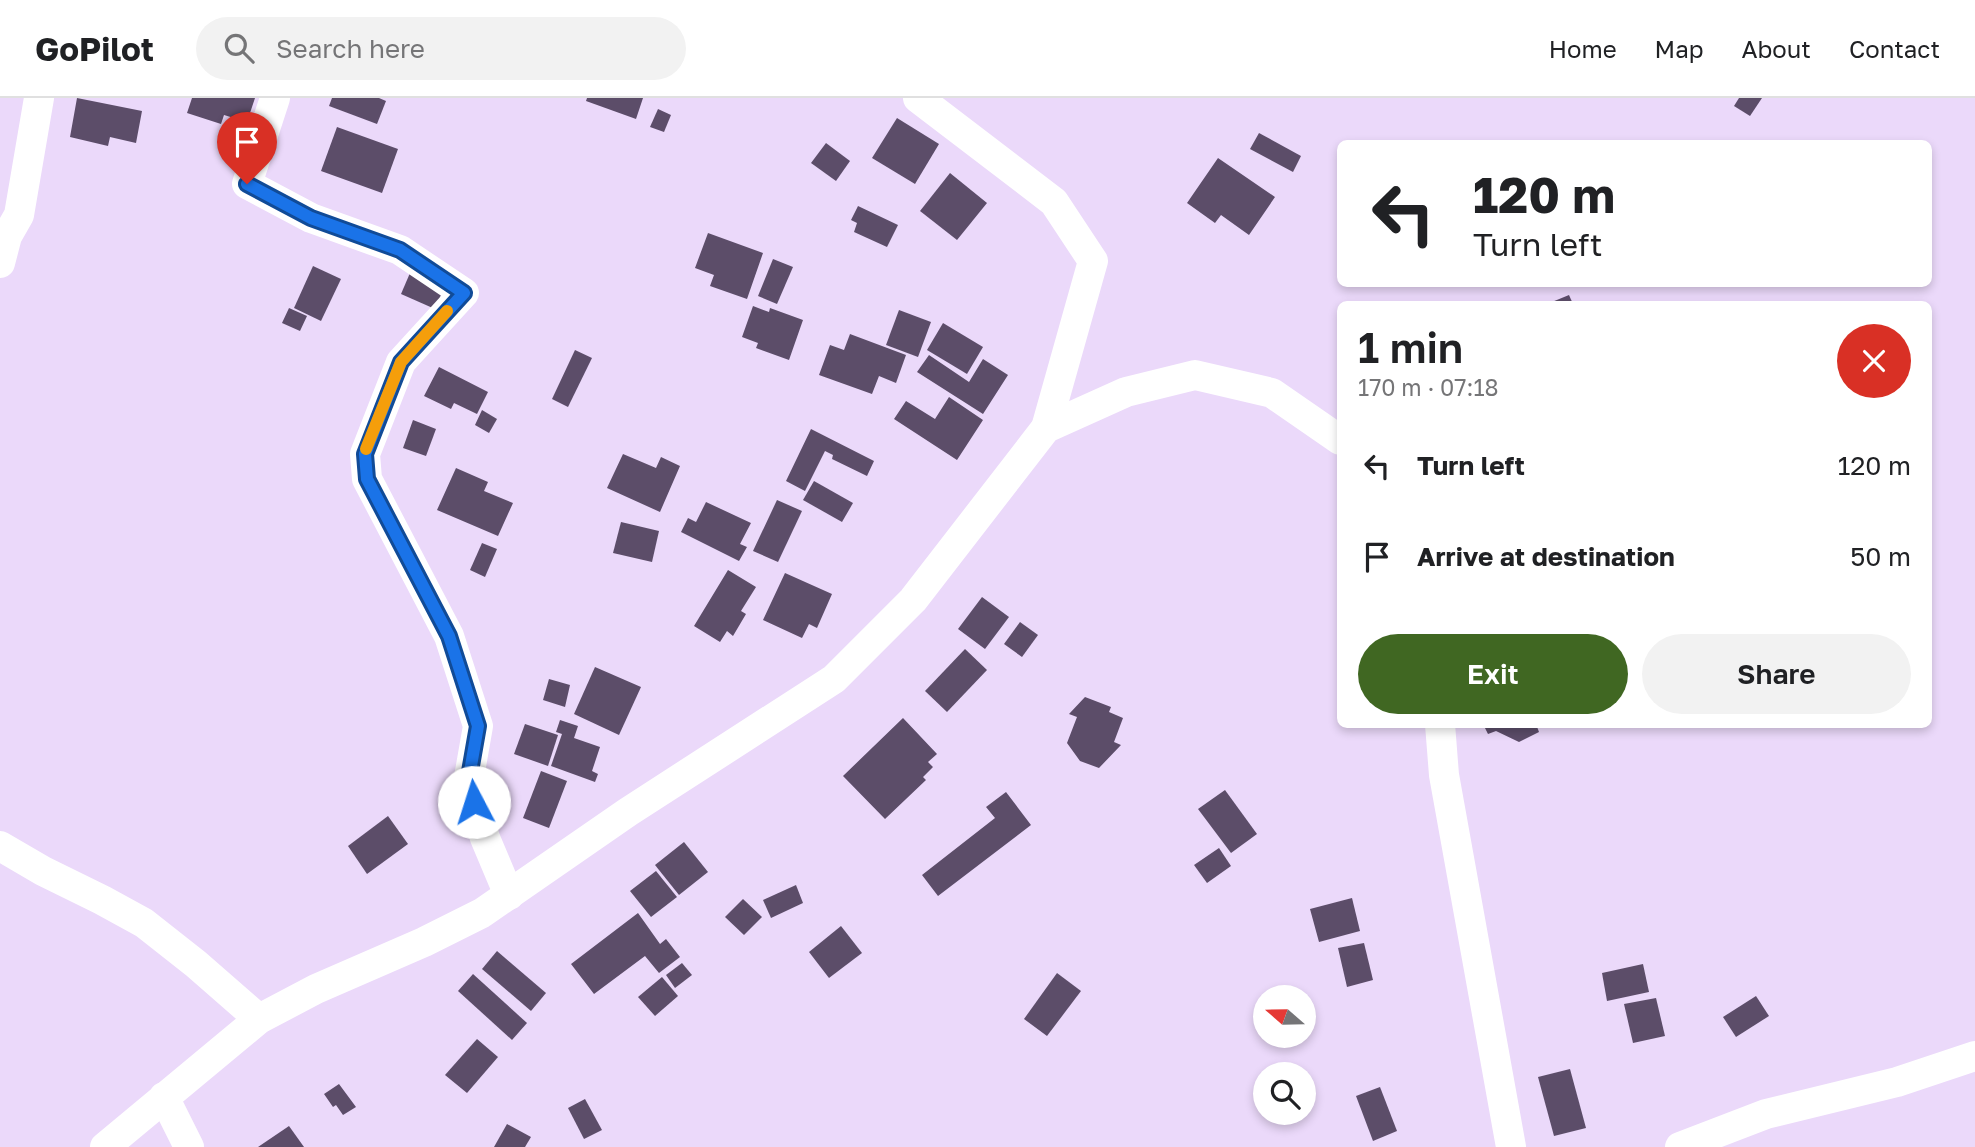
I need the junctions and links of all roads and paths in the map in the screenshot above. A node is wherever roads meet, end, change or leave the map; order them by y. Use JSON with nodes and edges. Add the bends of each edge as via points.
{"nodes":[{"id":1,"x":38,"y":98,"type":"edge"},
{"id":2,"x":275,"y":98,"type":"edge"},
{"id":3,"x":918,"y":98,"type":"edge"},
{"id":4,"x":0,"y":264,"type":"edge"},
{"id":5,"x":1046,"y":428,"type":"junction"},
{"id":6,"x":1337,"y":438,"type":"edge"},
{"id":7,"x":1440,"y":728,"type":"edge"},
{"id":8,"x":0,"y":846,"type":"edge"},
{"id":9,"x":509,"y":895,"type":"junction"},
{"id":10,"x":259,"y":1019,"type":"junction"},
{"id":11,"x":1975,"y":1056,"type":"edge"},
{"id":12,"x":164,"y":1097,"type":"junction"},
{"id":13,"x":105,"y":1147,"type":"edge"},
{"id":14,"x":188,"y":1147,"type":"edge"},
{"id":15,"x":1511,"y":1147,"type":"edge"},
{"id":16,"x":1680,"y":1147,"type":"edge"}],
"edges":[{"from":1,"to":4,"type":"street","via":[[19,215],[7,236]]},
{"from":2,"to":9,"type":"street","via":[[247,184],[311,218],[400,250],[464,293],[401,362],[365,454],[367,479],[449,636],[478,726],[468,783]]},
{"from":3,"to":5,"type":"street","via":[[1054,202],[1093,261]]},
{"from":5,"to":6,"type":"street","via":[[1126,392],[1195,375],[1272,393]]},
{"from":5,"to":9,"type":"street","via":[[913,600],[834,679]]},
{"from":7,"to":15,"type":"street","via":[[1444,775]]},
{"from":8,"to":10,"type":"street","via":[[144,923]]},
{"from":9,"to":10,"type":"street","via":[[424,942]]},
{"from":10,"to":12,"type":"street"},
{"from":11,"to":16,"type":"street","via":[[1897,1082],[1766,1114]]},
{"from":12,"to":13,"type":"street"},
{"from":12,"to":14,"type":"street"}]}
